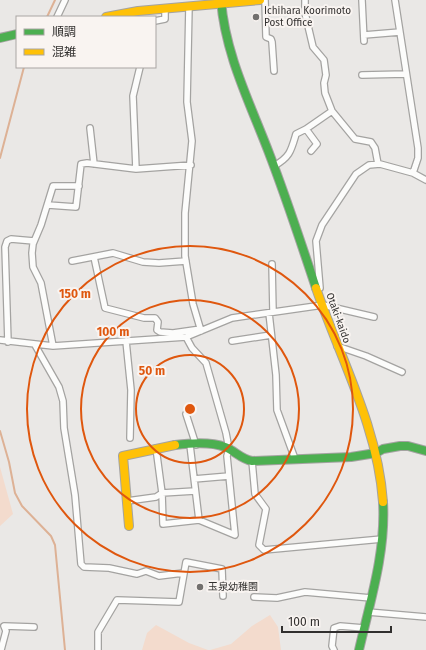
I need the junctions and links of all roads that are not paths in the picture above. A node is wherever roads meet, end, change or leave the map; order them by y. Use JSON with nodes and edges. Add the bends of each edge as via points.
{"nodes":[{"id":1,"x":64,"y":0,"type":"edge"},
{"id":2,"x":260,"y":0,"type":"edge"},
{"id":3,"x":265,"y":0,"type":"edge"},
{"id":4,"x":305,"y":0,"type":"edge"},
{"id":5,"x":362,"y":0,"type":"edge"},
{"id":6,"x":395,"y":0,"type":"edge"},
{"id":7,"x":221,"y":2,"type":"edge"},
{"id":8,"x":180,"y":4,"type":"edge"},
{"id":9,"x":189,"y":6,"type":"junction"},
{"id":10,"x":165,"y":9,"type":"junction"},
{"id":11,"x":57,"y":16,"type":"edge"},
{"id":12,"x":113,"y":16,"type":"edge"},
{"id":13,"x":156,"y":21,"type":"edge"},
{"id":14,"x":400,"y":32,"type":"junction"},
{"id":15,"x":16,"y":34,"type":"edge"},
{"id":16,"x":364,"y":35,"type":"junction"},
{"id":17,"x":0,"y":38,"type":"edge"},
{"id":18,"x":364,"y":41,"type":"dead end"},
{"id":19,"x":140,"y":68,"type":"edge"},
{"id":20,"x":274,"y":71,"type":"dead end"},
{"id":21,"x":406,"y":74,"type":"junction"},
{"id":22,"x":362,"y":75,"type":"dead end"},
{"id":23,"x":332,"y":111,"type":"junction"},
{"id":24,"x":90,"y":128,"type":"dead end"},
{"id":25,"x":306,"y":129,"type":"junction"},
{"id":26,"x":311,"y":151,"type":"dead end"},
{"id":27,"x":94,"y":164,"type":"junction"},
{"id":28,"x":378,"y":164,"type":"junction"},
{"id":29,"x":191,"y":165,"type":"junction"},
{"id":30,"x":274,"y":166,"type":"junction"},
{"id":31,"x":136,"y":169,"type":"junction"},
{"id":32,"x":413,"y":173,"type":"junction"},
{"id":33,"x":426,"y":180,"type":"edge"},
{"id":34,"x":79,"y":186,"type":"junction"},
{"id":35,"x":48,"y":205,"type":"junction"},
{"id":36,"x":34,"y":241,"type":"junction"},
{"id":37,"x":94,"y":257,"type":"junction"},
{"id":38,"x":72,"y":261,"type":"dead end"},
{"id":39,"x":186,"y":261,"type":"junction"},
{"id":40,"x":272,"y":264,"type":"dead end"},
{"id":41,"x":319,"y":294,"type":"junction"},
{"id":42,"x":323,"y":305,"type":"junction"},
{"id":43,"x":271,"y":312,"type":"junction"},
{"id":44,"x":374,"y":317,"type":"dead end"},
{"id":45,"x":201,"y":330,"type":"junction"},
{"id":46,"x":271,"y":335,"type":"junction"},
{"id":47,"x":186,"y":337,"type":"junction"},
{"id":48,"x":0,"y":340,"type":"edge"},
{"id":49,"x":126,"y":341,"type":"junction"},
{"id":50,"x":232,"y":341,"type":"dead end"},
{"id":51,"x":8,"y":342,"type":"junction"},
{"id":52,"x":35,"y":345,"type":"junction"},
{"id":53,"x":52,"y":346,"type":"junction"},
{"id":54,"x":337,"y":346,"type":"junction"},
{"id":55,"x":402,"y":372,"type":"dead end"},
{"id":56,"x":186,"y":414,"type":"dead end"},
{"id":57,"x":130,"y":438,"type":"dead end"},
{"id":58,"x":193,"y":445,"type":"junction"},
{"id":59,"x":156,"y":448,"type":"junction"},
{"id":60,"x":229,"y":449,"type":"junction"},
{"id":61,"x":426,"y":451,"type":"edge"},
{"id":62,"x":376,"y":453,"type":"junction"},
{"id":63,"x":295,"y":458,"type":"junction"},
{"id":64,"x":252,"y":460,"type":"junction"},
{"id":65,"x":229,"y":476,"type":"junction"},
{"id":66,"x":194,"y":479,"type":"junction"},
{"id":67,"x":196,"y":491,"type":"junction"},
{"id":68,"x":162,"y":493,"type":"junction"},
{"id":69,"x":127,"y":501,"type":"junction"},
{"id":70,"x":199,"y":520,"type":"junction"},
{"id":71,"x":129,"y":526,"type":"dead end"},
{"id":72,"x":382,"y":539,"type":"junction"},
{"id":73,"x":183,"y":573,"type":"junction"},
{"id":74,"x":223,"y":596,"type":"dead end"},
{"id":75,"x":254,"y":597,"type":"dead end"},
{"id":76,"x":371,"y":598,"type":"junction"},
{"id":77,"x":368,"y":612,"type":"junction"},
{"id":78,"x":426,"y":617,"type":"edge"},
{"id":79,"x":34,"y":627,"type":"dead end"},
{"id":80,"x":364,"y":628,"type":"junction"},
{"id":81,"x":1,"y":650,"type":"edge"},
{"id":82,"x":98,"y":650,"type":"edge"},
{"id":83,"x":334,"y":650,"type":"edge"},
{"id":84,"x":359,"y":650,"type":"edge"}],
"edges":[{"from":1,"to":11,"type":"street"},
{"from":2,"to":7,"type":"main road"},
{"from":3,"to":20,"type":"street","via":[[266,38],[272,42]]},
{"from":4,"to":23,"type":"street","via":[[305,13],[313,47],[324,60],[325,93]]},
{"from":5,"to":16,"type":"street"},
{"from":6,"to":14,"type":"street"},
{"from":7,"to":9,"type":"main road"},
{"from":7,"to":30,"type":"main road","name":"Otaki-kaido","via":[[229,46]]},
{"from":8,"to":9,"type":"main road"},
{"from":8,"to":10,"type":"main road"},
{"from":9,"to":29,"type":"street","via":[[187,102],[192,141]]},
{"from":10,"to":12,"type":"main road"},
{"from":10,"to":13,"type":"street","via":[[165,19]]},
{"from":14,"to":16,"type":"street"},
{"from":14,"to":21,"type":"street"},
{"from":15,"to":17,"type":"main road"},
{"from":16,"to":18,"type":"street"},
{"from":19,"to":31,"type":"street","via":[[133,96]]},
{"from":21,"to":22,"type":"street"},
{"from":21,"to":32,"type":"street","via":[[418,148]]},
{"from":23,"to":25,"type":"street"},
{"from":23,"to":28,"type":"street","via":[[355,139],[370,142],[376,148]]},
{"from":24,"to":27,"type":"street"},
{"from":25,"to":26,"type":"street","via":[[317,144]]},
{"from":25,"to":30,"type":"street","via":[[296,134],[290,153]]},
{"from":27,"to":31,"type":"street"},
{"from":27,"to":34,"type":"street","via":[[82,164]]},
{"from":28,"to":32,"type":"street"},
{"from":28,"to":41,"type":"street","via":[[364,167],[356,174],[322,225],[316,246]]},
{"from":29,"to":31,"type":"street"},
{"from":29,"to":39,"type":"street","via":[[186,213]]},
{"from":30,"to":41,"type":"main road","name":"Otaki-kaido"},
{"from":32,"to":33,"type":"street"},
{"from":34,"to":35,"type":"street","via":[[53,186]]},
{"from":34,"to":35,"type":"street","via":[[76,207]]},
{"from":35,"to":36,"type":"street"},
{"from":36,"to":51,"type":"street","via":[[11,239],[5,247]]},
{"from":36,"to":53,"type":"street","via":[[33,267],[40,283]]},
{"from":37,"to":38,"type":"street"},
{"from":37,"to":39,"type":"street","via":[[113,253],[143,262]]},
{"from":37,"to":45,"type":"street","via":[[104,308],[144,318],[155,318],[158,322],[157,330],[160,332]]},
{"from":39,"to":45,"type":"street","via":[[193,304]]},
{"from":40,"to":43,"type":"street"},
{"from":41,"to":42,"type":"main road","name":"Otaki-kaido"},
{"from":42,"to":43,"type":"street"},
{"from":42,"to":44,"type":"street"},
{"from":42,"to":54,"type":"main road","name":"Otaki-kaido"},
{"from":43,"to":45,"type":"street","via":[[232,318]]},
{"from":43,"to":46,"type":"street"},
{"from":45,"to":47,"type":"street"},
{"from":46,"to":50,"type":"street"},
{"from":46,"to":63,"type":"street","via":[[277,410]]},
{"from":47,"to":49,"type":"street"},
{"from":47,"to":60,"type":"street","via":[[206,363]]},
{"from":48,"to":51,"type":"street"},
{"from":49,"to":53,"type":"street"},
{"from":49,"to":57,"type":"street","via":[[131,390]]},
{"from":51,"to":52,"type":"street"},
{"from":52,"to":53,"type":"street"},
{"from":52,"to":73,"type":"street","via":[[59,387],[63,401],[81,564],[84,567],[109,568],[137,574],[146,571],[159,576]]},
{"from":54,"to":55,"type":"street"},
{"from":54,"to":62,"type":"main road","name":"Otaki-kaido","via":[[368,423]]},
{"from":56,"to":58,"type":"street"},
{"from":58,"to":59,"type":"main road"},
{"from":58,"to":60,"type":"main road","via":[[220,445]]},
{"from":58,"to":66,"type":"street"},
{"from":59,"to":68,"type":"street"},
{"from":59,"to":69,"type":"main road","via":[[124,456]]},
{"from":60,"to":64,"type":"main road","via":[[238,458]]},
{"from":60,"to":65,"type":"street"},
{"from":61,"to":62,"type":"main road","via":[[400,446]]},
{"from":62,"to":63,"type":"main road","via":[[330,458]]},
{"from":62,"to":72,"type":"main road","name":"Otaki-kaido","via":[[382,483]]},
{"from":63,"to":64,"type":"main road"},
{"from":64,"to":72,"type":"street","via":[[255,494],[266,509],[260,545],[264,550]]},
{"from":65,"to":66,"type":"street"},
{"from":65,"to":70,"type":"street","via":[[235,535]]},
{"from":66,"to":67,"type":"street"},
{"from":67,"to":68,"type":"street"},
{"from":67,"to":70,"type":"street"},
{"from":68,"to":69,"type":"street","via":[[156,497]]},
{"from":68,"to":70,"type":"street","via":[[163,524]]},
{"from":69,"to":71,"type":"main road"},
{"from":72,"to":76,"type":"main road","name":"Otaki-kaido"},
{"from":73,"to":74,"type":"street","via":[[186,562],[222,569]]},
{"from":73,"to":82,"type":"street","via":[[179,602],[117,600],[98,632]]},
{"from":75,"to":76,"type":"street","via":[[277,598],[305,592]]},
{"from":76,"to":77,"type":"main road","name":"Otaki-kaido"},
{"from":77,"to":78,"type":"street"},
{"from":77,"to":80,"type":"main road","name":"Otaki-kaido"},
{"from":79,"to":81,"type":"street","via":[[4,626],[6,631]]},
{"from":80,"to":83,"type":"street","via":[[334,628]]},
{"from":80,"to":84,"type":"main road","name":"Otaki-kaido"}]}
